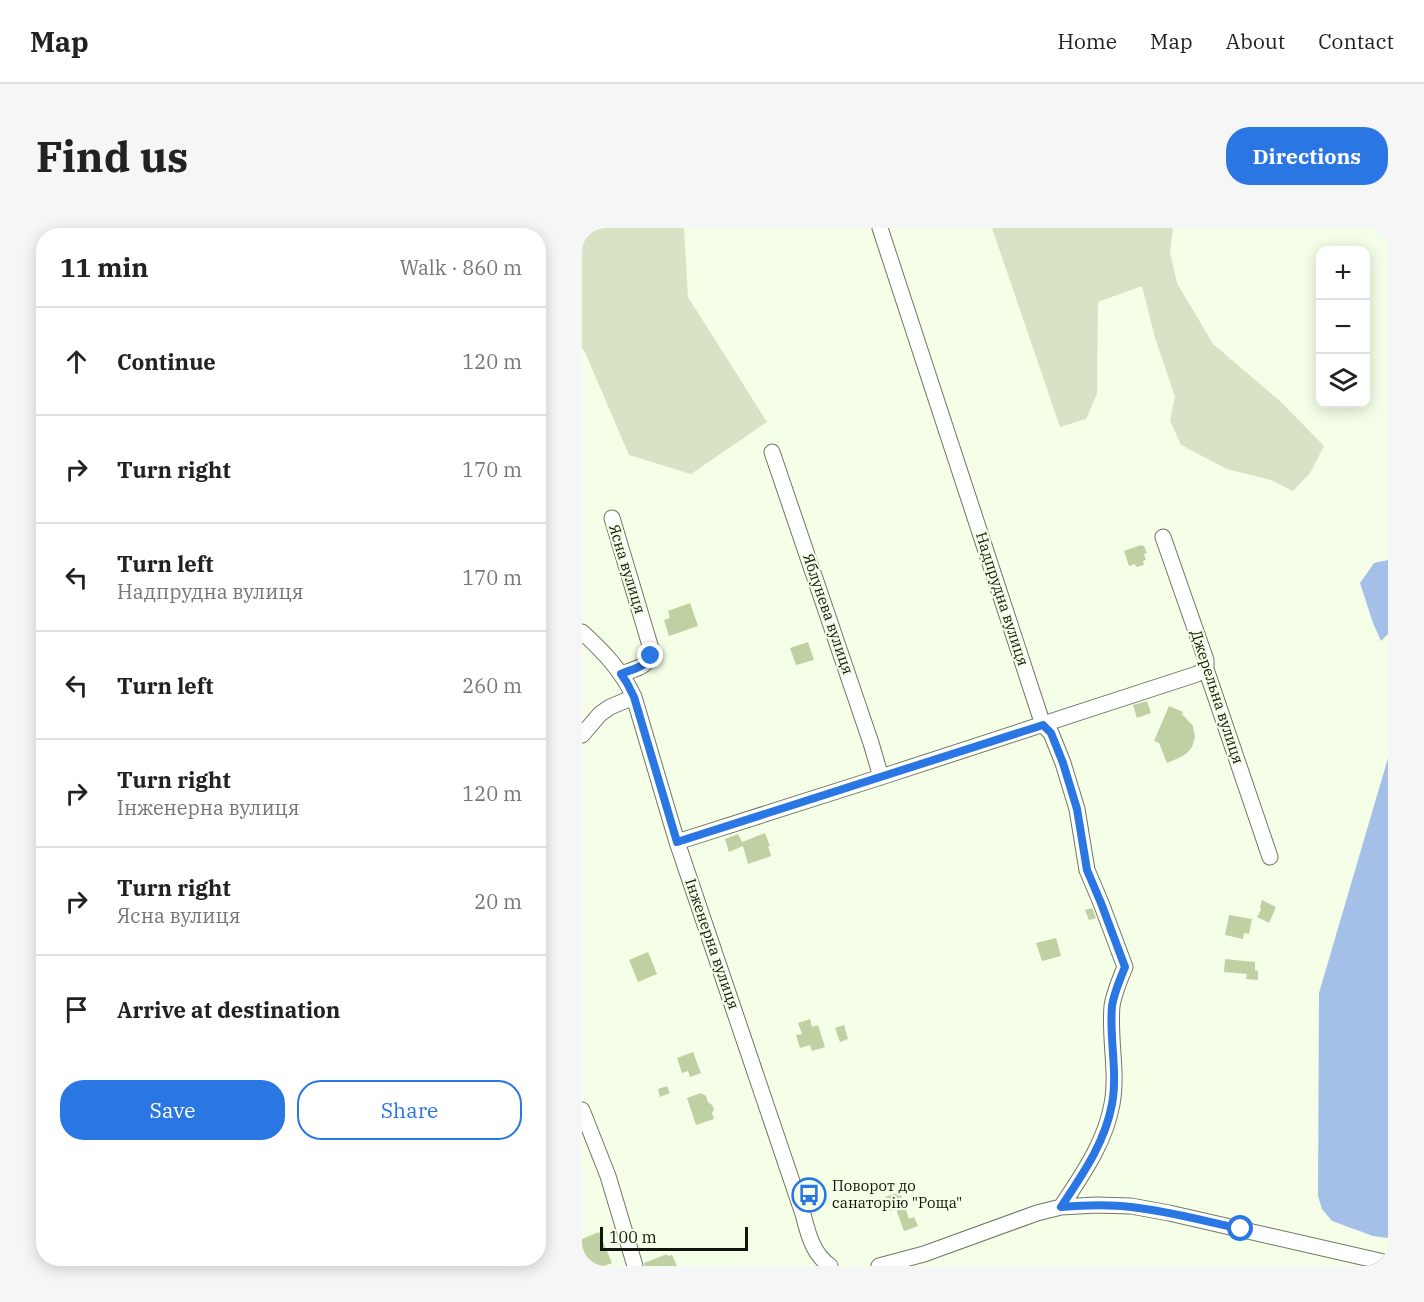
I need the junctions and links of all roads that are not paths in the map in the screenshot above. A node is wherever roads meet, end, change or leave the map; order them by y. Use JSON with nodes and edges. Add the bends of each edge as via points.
{"nodes":[{"id":1,"x":880,"y":228,"type":"edge"},
{"id":2,"x":772,"y":452,"type":"dead end"},
{"id":3,"x":612,"y":518,"type":"dead end"},
{"id":4,"x":1163,"y":537,"type":"dead end"},
{"id":5,"x":582,"y":632,"type":"edge"},
{"id":6,"x":1206,"y":669,"type":"junction"},
{"id":7,"x":621,"y":674,"type":"junction"},
{"id":8,"x":634,"y":697,"type":"junction"},
{"id":9,"x":1043,"y":725,"type":"junction"},
{"id":10,"x":582,"y":735,"type":"edge"},
{"id":11,"x":881,"y":777,"type":"junction"},
{"id":12,"x":677,"y":842,"type":"junction"},
{"id":13,"x":1270,"y":857,"type":"dead end"},
{"id":14,"x":582,"y":1110,"type":"edge"},
{"id":15,"x":1061,"y":1207,"type":"junction"},
{"id":16,"x":1388,"y":1263,"type":"edge"},
{"id":17,"x":635,"y":1266,"type":"edge"},
{"id":18,"x":829,"y":1266,"type":"edge"},
{"id":19,"x":879,"y":1266,"type":"edge"}],
"edges":[{"from":1,"to":9,"type":"street","name":"Надпрудна вулиця"},
{"from":2,"to":11,"type":"street","name":"Яблунева вулиця"},
{"from":3,"to":7,"type":"street","name":"Ясна вулиця","via":[[652,652],[645,664]]},
{"from":4,"to":6,"type":"street","name":"Джерельна вулиця"},
{"from":5,"to":7,"type":"street","name":"Інженерна вулиця"},
{"from":6,"to":9,"type":"street"},
{"from":6,"to":13,"type":"street","name":"Джерельна вулиця"},
{"from":7,"to":8,"type":"street","name":"Інженерна вулиця"},
{"from":8,"to":10,"type":"street","via":[[600,714]]},
{"from":8,"to":12,"type":"street","name":"Інженерна вулиця"},
{"from":9,"to":11,"type":"street"},
{"from":9,"to":15,"type":"street","name":"Надпрудна вулиця","via":[[1051,733],[1063,763],[1077,809],[1087,870],[1125,967],[1112,1006],[1114,1088],[1110,1113],[1095,1154]]},
{"from":11,"to":12,"type":"street"},
{"from":12,"to":18,"type":"street","name":"Інженерна вулиця","via":[[811,1243]]},
{"from":14,"to":17,"type":"street","via":[[608,1176]]},
{"from":15,"to":16,"type":"street","via":[[1131,1206]]},
{"from":15,"to":19,"type":"street"}]}
